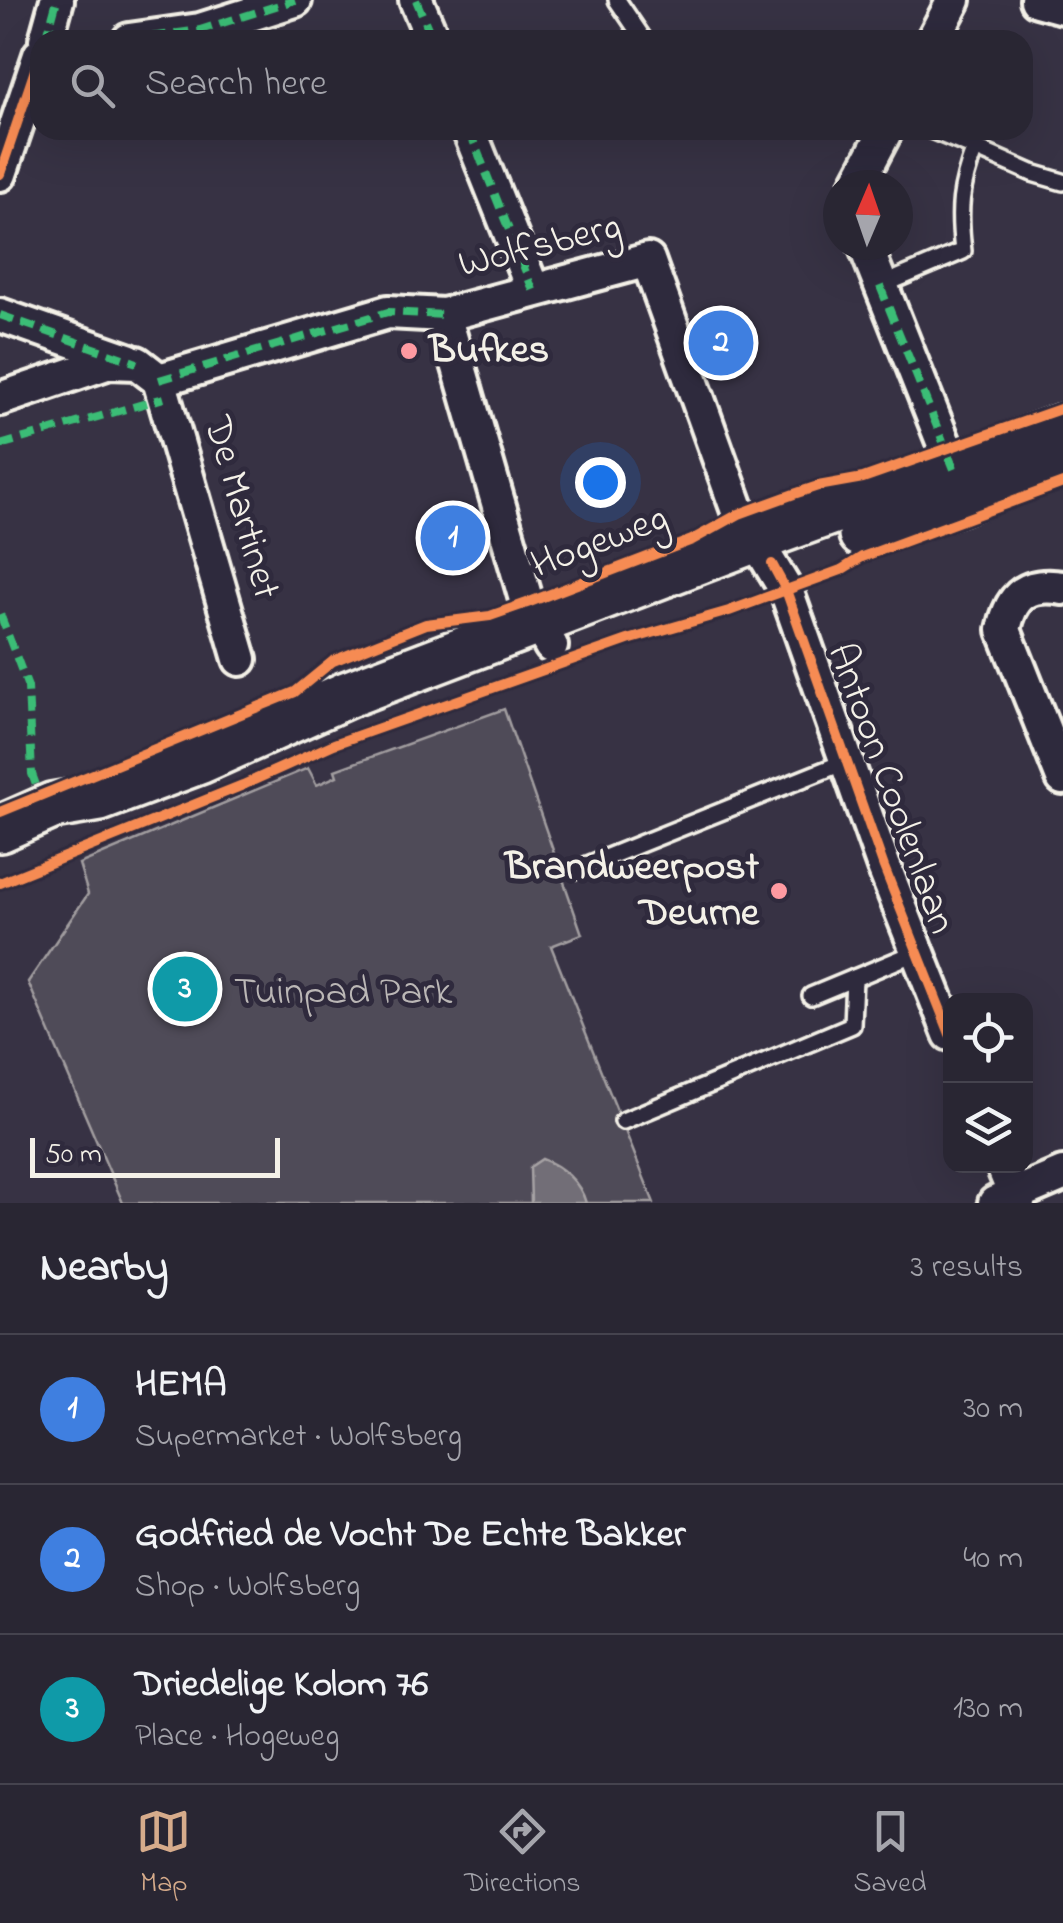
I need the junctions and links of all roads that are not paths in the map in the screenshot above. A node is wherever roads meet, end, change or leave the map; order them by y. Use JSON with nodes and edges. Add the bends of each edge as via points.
{"nodes":[{"id":1,"x":296,"y":0,"type":"edge"},
{"id":2,"x":416,"y":0,"type":"edge"},
{"id":3,"x":617,"y":0,"type":"edge"},
{"id":4,"x":954,"y":0,"type":"edge"},
{"id":5,"x":1037,"y":0,"type":"edge"},
{"id":6,"x":1063,"y":7,"type":"edge"},
{"id":7,"x":200,"y":30,"type":"edge"},
{"id":8,"x":428,"y":30,"type":"edge"},
{"id":9,"x":637,"y":30,"type":"edge"},
{"id":10,"x":938,"y":30,"type":"edge"},
{"id":11,"x":30,"y":94,"type":"edge"},
{"id":12,"x":473,"y":140,"type":"edge"},
{"id":13,"x":881,"y":140,"type":"edge"},
{"id":14,"x":955,"y":140,"type":"edge"},
{"id":15,"x":975,"y":148,"type":"junction"},
{"id":16,"x":865,"y":170,"type":"edge"},
{"id":17,"x":0,"y":174,"type":"edge"},
{"id":18,"x":1063,"y":182,"type":"edge"},
{"id":19,"x":870,"y":260,"type":"edge"},
{"id":20,"x":880,"y":286,"type":"junction"},
{"id":21,"x":534,"y":290,"type":"junction"},
{"id":22,"x":0,"y":315,"type":"edge"},
{"id":23,"x":444,"y":315,"type":"junction"},
{"id":24,"x":148,"y":372,"type":"junction"},
{"id":25,"x":0,"y":398,"type":"edge"},
{"id":26,"x":1063,"y":427,"type":"edge"},
{"id":27,"x":1063,"y":462,"type":"edge"},
{"id":28,"x":954,"y":470,"type":"junction"},
{"id":29,"x":764,"y":551,"type":"junction"},
{"id":30,"x":1063,"y":588,"type":"edge"},
{"id":31,"x":544,"y":634,"type":"junction"},
{"id":32,"x":240,"y":659,"type":"dead end"},
{"id":33,"x":1054,"y":732,"type":"edge"},
{"id":34,"x":848,"y":761,"type":"junction"},
{"id":35,"x":1063,"y":778,"type":"edge"},
{"id":36,"x":100,"y":798,"type":"junction"},
{"id":37,"x":0,"y":830,"type":"edge"},
{"id":38,"x":0,"y":855,"type":"edge"},
{"id":39,"x":575,"y":870,"type":"dead end"},
{"id":40,"x":917,"y":952,"type":"junction"},
{"id":41,"x":854,"y":978,"type":"junction"},
{"id":42,"x":811,"y":996,"type":"dead end"},
{"id":43,"x":943,"y":1017,"type":"edge"},
{"id":44,"x":623,"y":1121,"type":"dead end"},
{"id":45,"x":1063,"y":1174,"type":"edge"},
{"id":46,"x":1008,"y":1192,"type":"edge"}],
"edges":[{"from":1,"to":7,"type":"street"},
{"from":2,"to":8,"type":"street"},
{"from":3,"to":9,"type":"lane"},
{"from":4,"to":10,"type":"street"},
{"from":5,"to":6,"type":"street"},
{"from":11,"to":17,"type":"street"},
{"from":12,"to":21,"type":"street"},
{"from":13,"to":16,"type":"street"},
{"from":14,"to":15,"type":"lane"},
{"from":15,"to":18,"type":"lane"},
{"from":15,"to":20,"type":"lane","via":[[958,210],[963,251]]},
{"from":19,"to":20,"type":"street"},
{"from":20,"to":28,"type":"street"},
{"from":21,"to":23,"type":"street","name":"Wolfsberg"},
{"from":21,"to":29,"type":"street","name":"Wolfsberg","via":[[648,260],[738,511]]},
{"from":22,"to":24,"type":"street"},
{"from":23,"to":24,"type":"street","via":[[388,312]]},
{"from":23,"to":31,"type":"street","name":"Wolfsberg","via":[[527,603]]},
{"from":24,"to":25,"type":"street","via":[[110,362]]},
{"from":24,"to":32,"type":"street","name":"De Martinet"},
{"from":26,"to":28,"type":"street","name":"Hogeweg"},
{"from":27,"to":29,"type":"street","name":"Hogeweg","via":[[959,502]]},
{"from":28,"to":29,"type":"street","name":"Hogeweg"},
{"from":29,"to":31,"type":"street","name":"Hogeweg","via":[[698,586]]},
{"from":29,"to":34,"type":"street","name":"Antoon Coolenlaan","via":[[786,590]]},
{"from":30,"to":33,"type":"street","via":[[1044,584],[1023,592],[1008,608],[1004,630]]},
{"from":31,"to":36,"type":"street","name":"Hogeweg","via":[[451,688],[245,742]]},
{"from":33,"to":35,"type":"street"},
{"from":34,"to":39,"type":"lane"},
{"from":34,"to":40,"type":"street","name":"Antoon Coolenlaan"},
{"from":36,"to":37,"type":"street","name":"Hogeweg","via":[[52,806]]},
{"from":36,"to":38,"type":"street","name":"Hogeweg"},
{"from":40,"to":41,"type":"lane"},
{"from":40,"to":43,"type":"street","name":"Antoon Coolenlaan"},
{"from":41,"to":42,"type":"lane"},
{"from":41,"to":44,"type":"lane","via":[[852,1026]]},
{"from":45,"to":46,"type":"street"}]}
